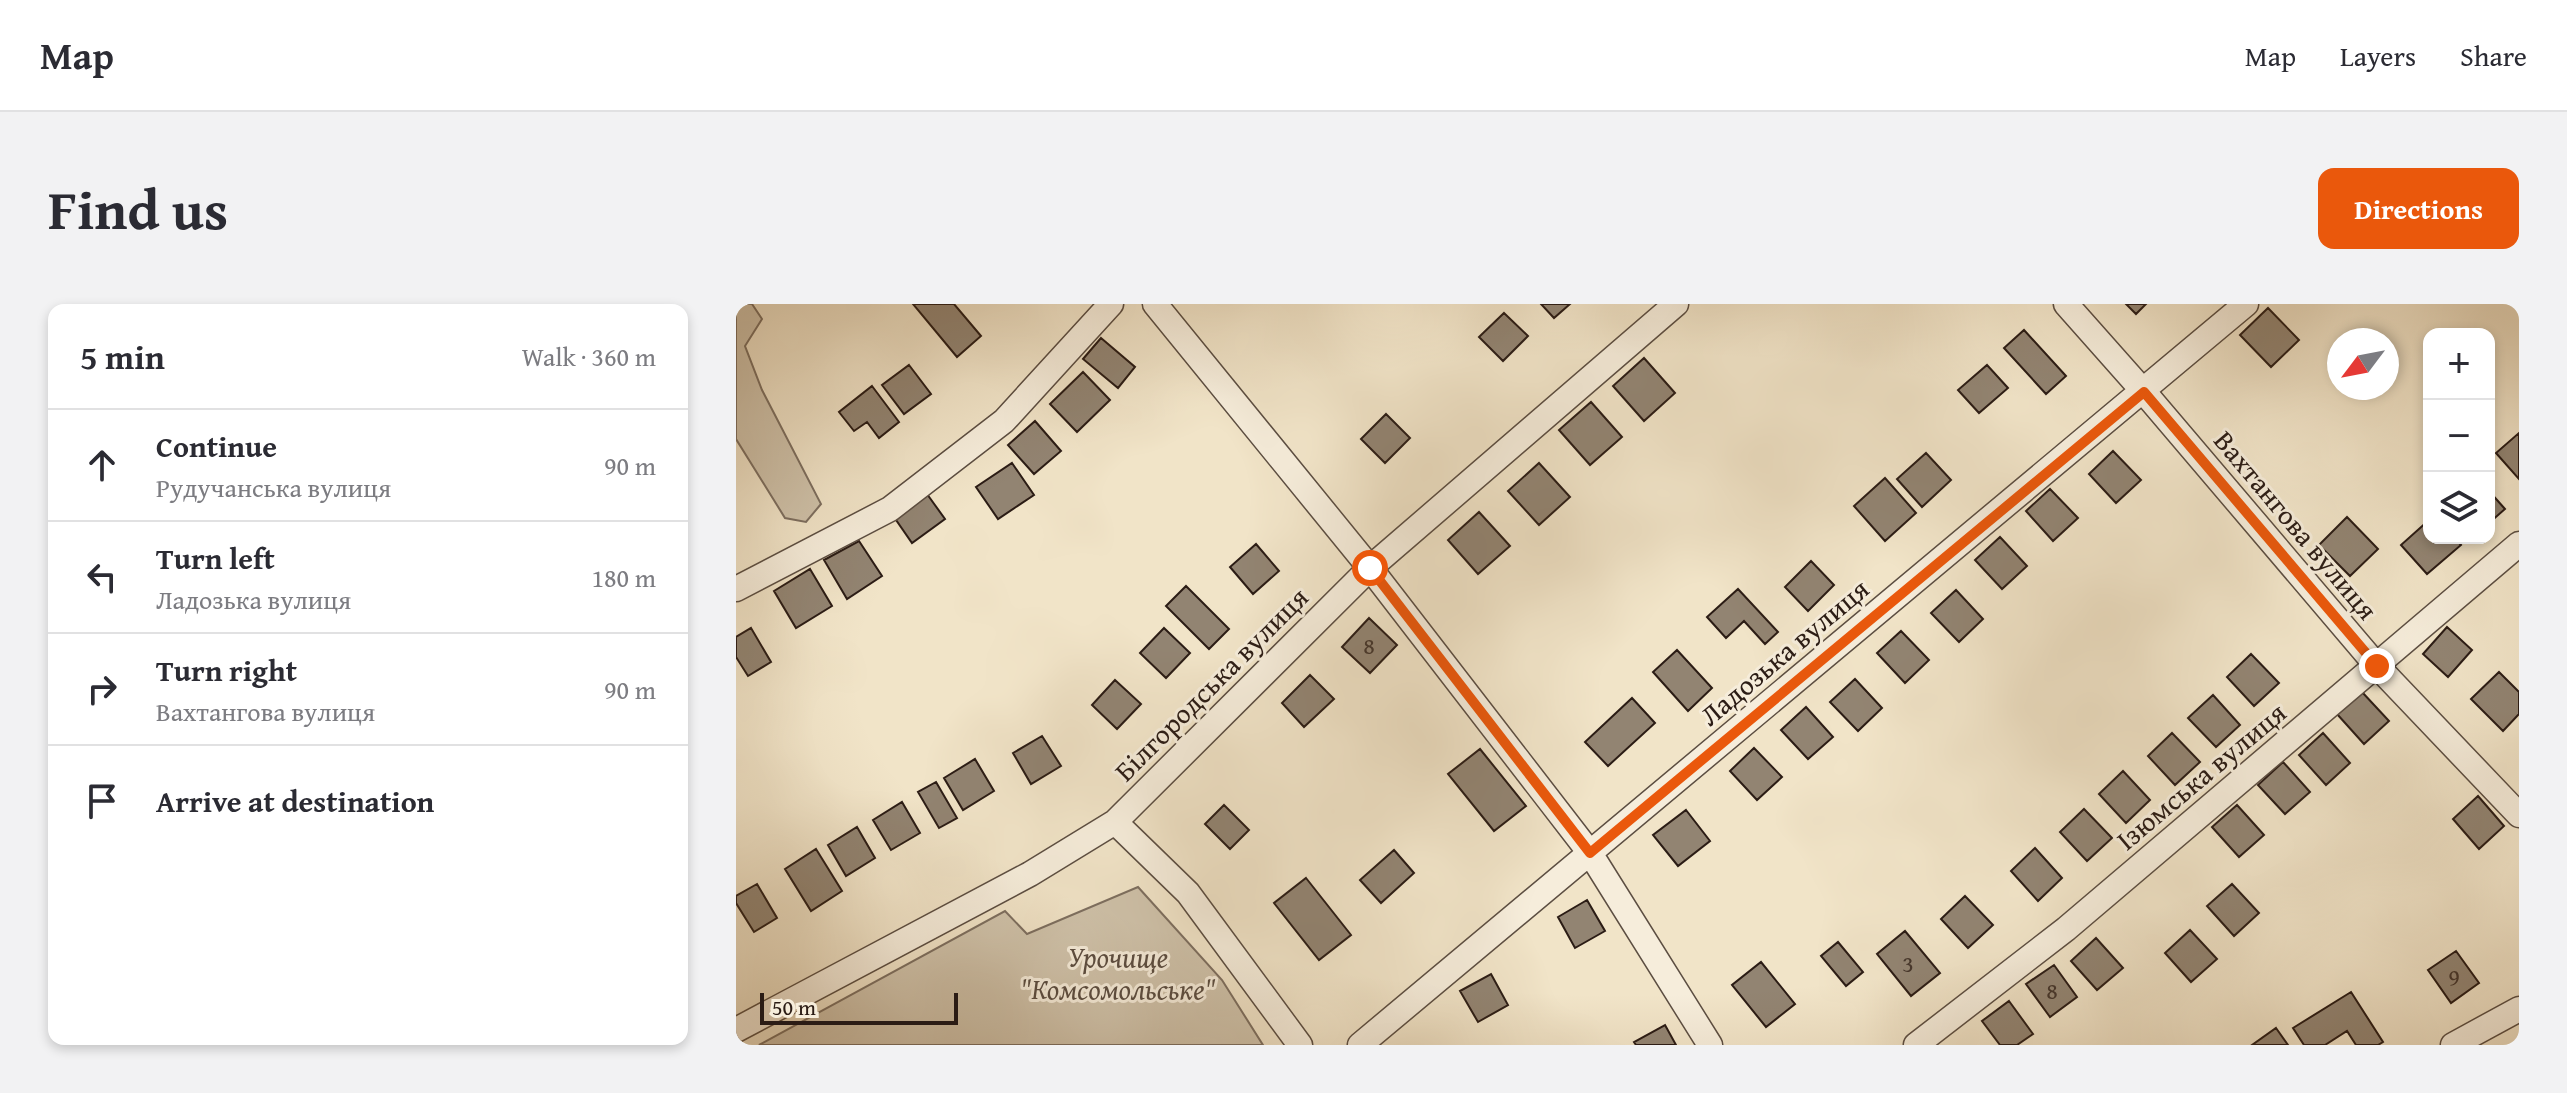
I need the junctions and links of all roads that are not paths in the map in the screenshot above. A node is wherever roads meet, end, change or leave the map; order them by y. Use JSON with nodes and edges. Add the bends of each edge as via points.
{"nodes":[{"id":1,"x":1111,"y":304,"type":"edge"},
{"id":2,"x":1155,"y":304,"type":"edge"},
{"id":3,"x":1676,"y":304,"type":"edge"},
{"id":4,"x":2066,"y":304,"type":"edge"},
{"id":5,"x":2246,"y":304,"type":"edge"},
{"id":6,"x":2144,"y":392,"type":"junction"},
{"id":7,"x":2519,"y":544,"type":"edge"},
{"id":8,"x":1370,"y":568,"type":"junction"},
{"id":9,"x":736,"y":589,"type":"edge"},
{"id":10,"x":2377,"y":666,"type":"junction"},
{"id":11,"x":2519,"y":815,"type":"edge"},
{"id":12,"x":1115,"y":822,"type":"junction"},
{"id":13,"x":1590,"y":853,"type":"junction"},
{"id":14,"x":2519,"y":1009,"type":"edge"},
{"id":15,"x":736,"y":1030,"type":"edge"},
{"id":16,"x":1300,"y":1045,"type":"edge"},
{"id":17,"x":1360,"y":1045,"type":"edge"},
{"id":18,"x":1710,"y":1045,"type":"edge"},
{"id":19,"x":1916,"y":1045,"type":"edge"},
{"id":20,"x":2453,"y":1045,"type":"edge"}],
"edges":[{"from":1,"to":9,"type":"street","via":[[1004,421],[890,509]]},
{"from":2,"to":8,"type":"street"},
{"from":3,"to":8,"type":"street","name":"Білгородська вулиця"},
{"from":4,"to":6,"type":"street","name":"Вахтангова вулиця"},
{"from":5,"to":6,"type":"street","name":"Ладозька вулиця"},
{"from":6,"to":10,"type":"street","name":"Вахтангова вулиця"},
{"from":6,"to":13,"type":"street","name":"Ладозька вулиця"},
{"from":7,"to":10,"type":"street","name":"Ізюмська вулиця"},
{"from":8,"to":12,"type":"street","name":"Білгородська вулиця"},
{"from":8,"to":13,"type":"street"},
{"from":10,"to":11,"type":"street","name":"Вахтангова вулиця"},
{"from":10,"to":19,"type":"street","name":"Ізюмська вулиця","via":[[2066,929]]},
{"from":12,"to":15,"type":"street","name":"Білгородська вулиця","via":[[1030,874]]},
{"from":12,"to":16,"type":"street","via":[[1188,893]]},
{"from":13,"to":17,"type":"street","name":"Ладозька вулиця"},
{"from":13,"to":18,"type":"street"},
{"from":14,"to":20,"type":"street"}]}
